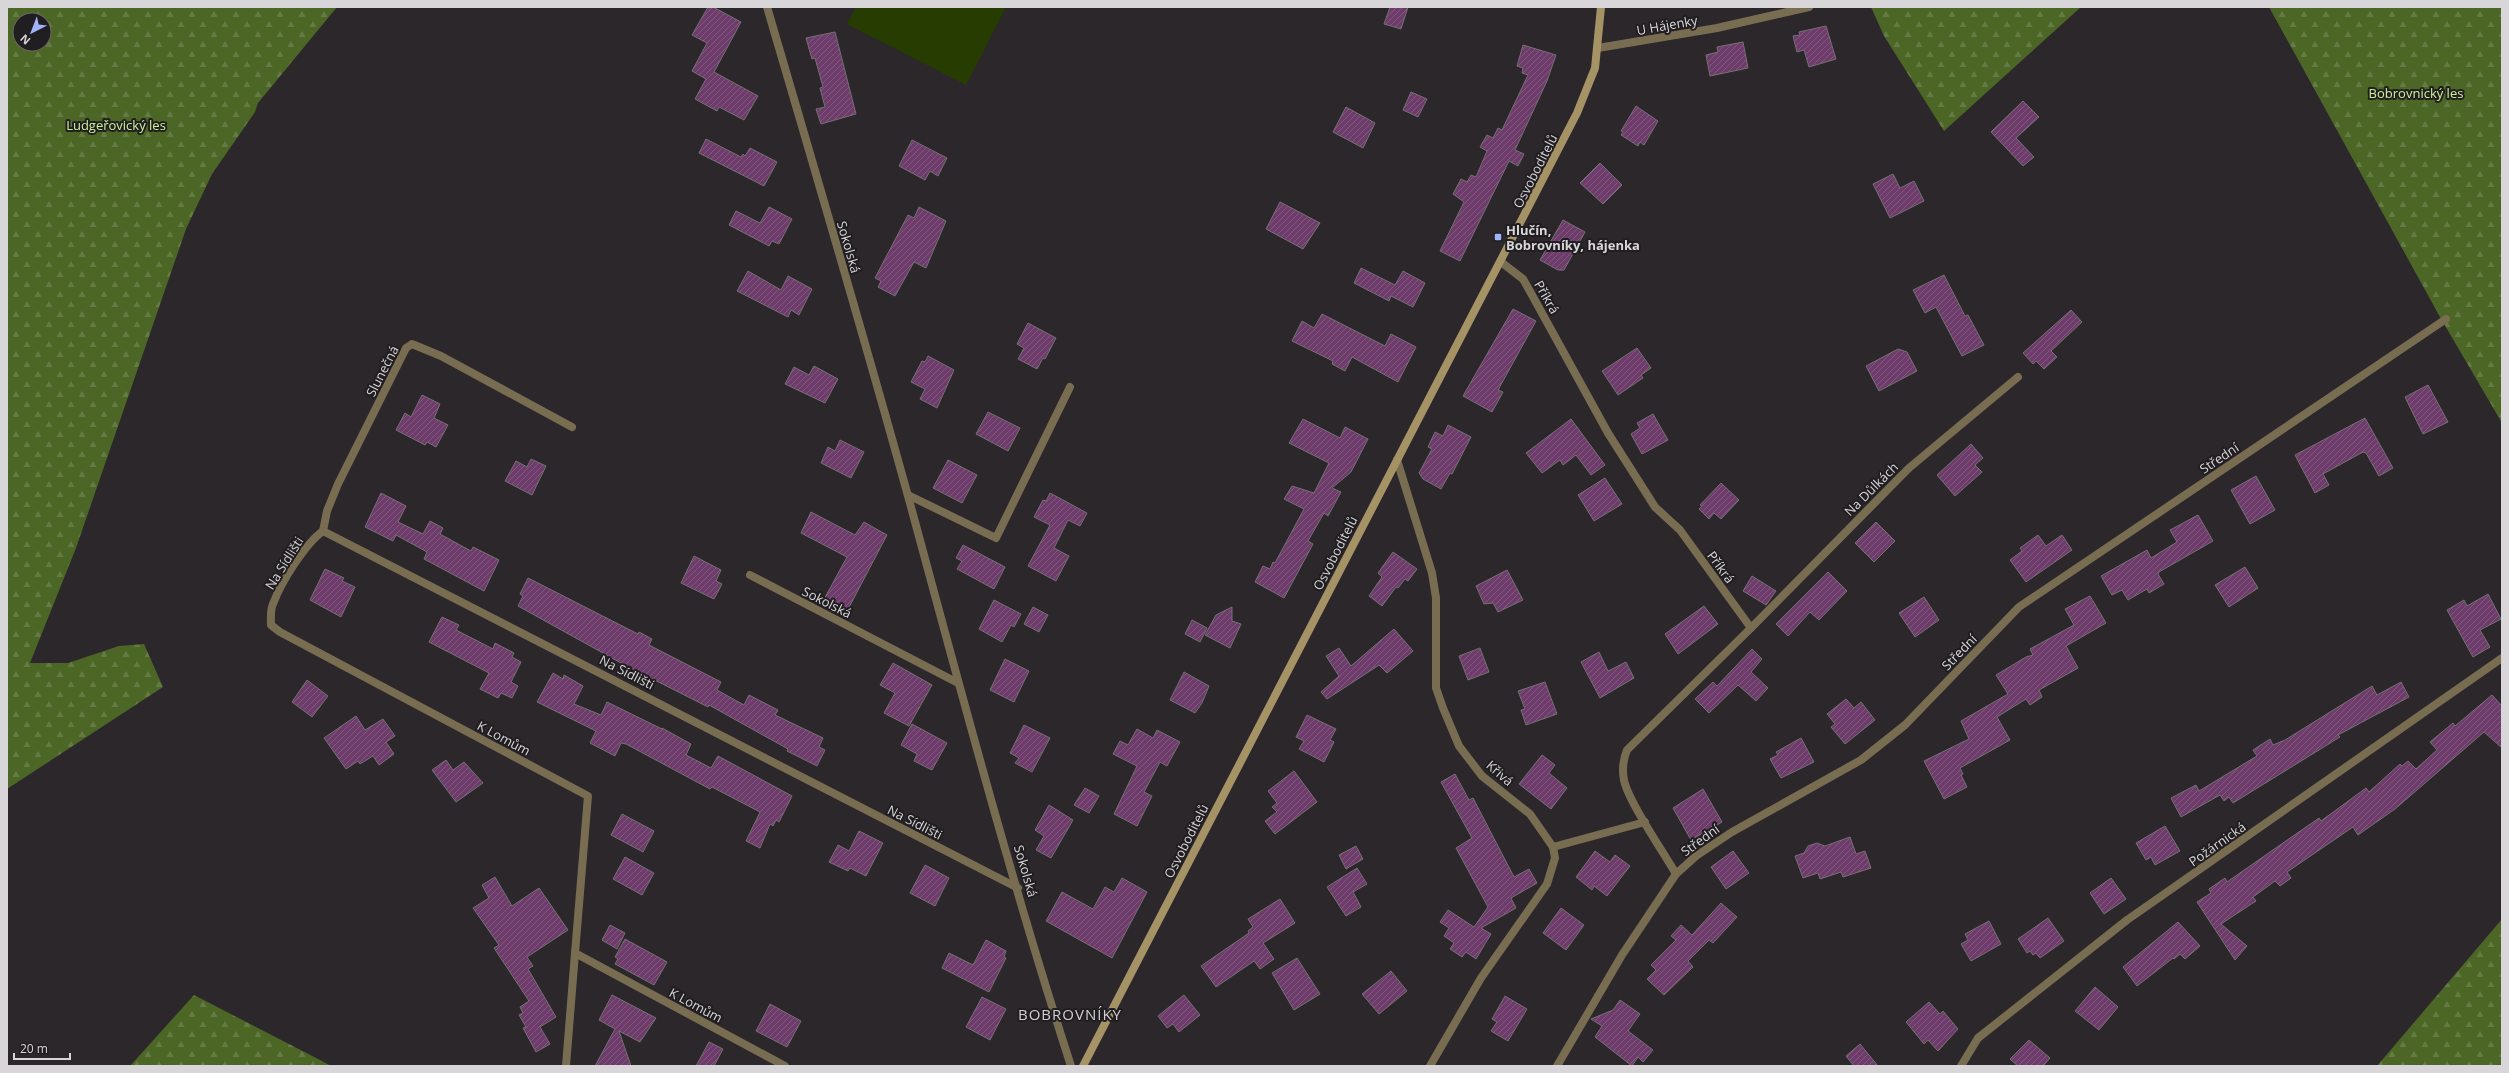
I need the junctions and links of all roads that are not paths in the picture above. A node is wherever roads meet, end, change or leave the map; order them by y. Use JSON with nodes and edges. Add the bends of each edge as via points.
{"nodes":[{"id":1,"x":767,"y":7,"type":"edge"},
{"id":2,"x":1601,"y":7,"type":"edge"},
{"id":3,"x":1809,"y":7,"type":"edge"},
{"id":4,"x":1598,"y":48,"type":"junction"},
{"id":5,"x":1501,"y":262,"type":"junction"},
{"id":6,"x":2446,"y":319,"type":"dead end"},
{"id":7,"x":2018,"y":377,"type":"dead end"},
{"id":8,"x":1070,"y":387,"type":"dead end"},
{"id":9,"x":572,"y":427,"type":"dead end"},
{"id":10,"x":1397,"y":460,"type":"junction"},
{"id":11,"x":908,"y":495,"type":"junction"},
{"id":12,"x":323,"y":531,"type":"junction"},
{"id":13,"x":750,"y":575,"type":"dead end"},
{"id":14,"x":271,"y":625,"type":"joint"},
{"id":15,"x":1751,"y":628,"type":"junction"},
{"id":16,"x":2502,"y":658,"type":"edge"},
{"id":17,"x":958,"y":683,"type":"junction"},
{"id":18,"x":1645,"y":822,"type":"junction"},
{"id":19,"x":1553,"y":847,"type":"junction"},
{"id":20,"x":1676,"y":874,"type":"junction"},
{"id":21,"x":1018,"y":888,"type":"junction"},
{"id":22,"x":575,"y":953,"type":"junction"},
{"id":23,"x":566,"y":1066,"type":"edge"},
{"id":24,"x":786,"y":1066,"type":"edge"},
{"id":25,"x":1071,"y":1066,"type":"edge"},
{"id":26,"x":1083,"y":1066,"type":"edge"},
{"id":27,"x":1430,"y":1066,"type":"edge"},
{"id":28,"x":1557,"y":1066,"type":"edge"},
{"id":29,"x":1961,"y":1066,"type":"edge"}],
"edges":[{"from":1,"to":11,"type":"street","name":"Sokolská"},
{"from":2,"to":4,"type":"street","name":"Osvoboditelů"},
{"from":3,"to":4,"type":"street","name":"U Hájenky","via":[[1717,28]]},
{"from":4,"to":5,"type":"street","name":"Osvoboditelů","via":[[1595,68],[1578,113]]},
{"from":5,"to":10,"type":"street","name":"Osvoboditelů"},
{"from":5,"to":15,"type":"street","name":"Příkrá","via":[[1522,279],[1608,433],[1655,507],[1680,530]]},
{"from":6,"to":20,"type":"street","name":"Střední","via":[[2019,607],[1905,725],[1861,760],[1732,832],[1696,856]]},
{"from":7,"to":15,"type":"street","name":"Na Důlkách","via":[[1909,468]]},
{"from":8,"to":11,"type":"street","via":[[996,538]]},
{"from":9,"to":12,"type":"street","name":"Slunečná","via":[[441,356],[412,344],[406,348],[338,484],[327,511]]},
{"from":10,"to":19,"type":"street","name":"Křivá","via":[[1432,573],[1436,598],[1436,688],[1443,708],[1459,746],[1482,776],[1530,814]]},
{"from":10,"to":26,"type":"street","name":"Osvoboditelů"},
{"from":11,"to":17,"type":"street","name":"Sokolská"},
{"from":12,"to":14,"type":"street","name":"Na Sídlišti","via":[[306,546],[272,605]]},
{"from":12,"to":21,"type":"street","name":"Na Sídlišti"},
{"from":13,"to":17,"type":"street","name":"Sokolská"},
{"from":14,"to":22,"type":"street","name":"K Lomům","via":[[588,796]]},
{"from":15,"to":18,"type":"street","via":[[1627,750],[1623,760],[1624,781]]},
{"from":16,"to":29,"type":"street","name":"Požárnická","via":[[2127,920],[1978,1038]]},
{"from":17,"to":21,"type":"street","name":"Sokolská"},
{"from":18,"to":19,"type":"street"},
{"from":18,"to":20,"type":"street"},
{"from":19,"to":27,"type":"street","via":[[1555,858],[1547,884],[1481,978]]},
{"from":20,"to":28,"type":"street","name":"Střední","via":[[1598,992]]},
{"from":21,"to":25,"type":"street","name":"Sokolská"},
{"from":22,"to":23,"type":"street","name":"K Lomům"},
{"from":22,"to":24,"type":"street","name":"K Lomům"}]}
